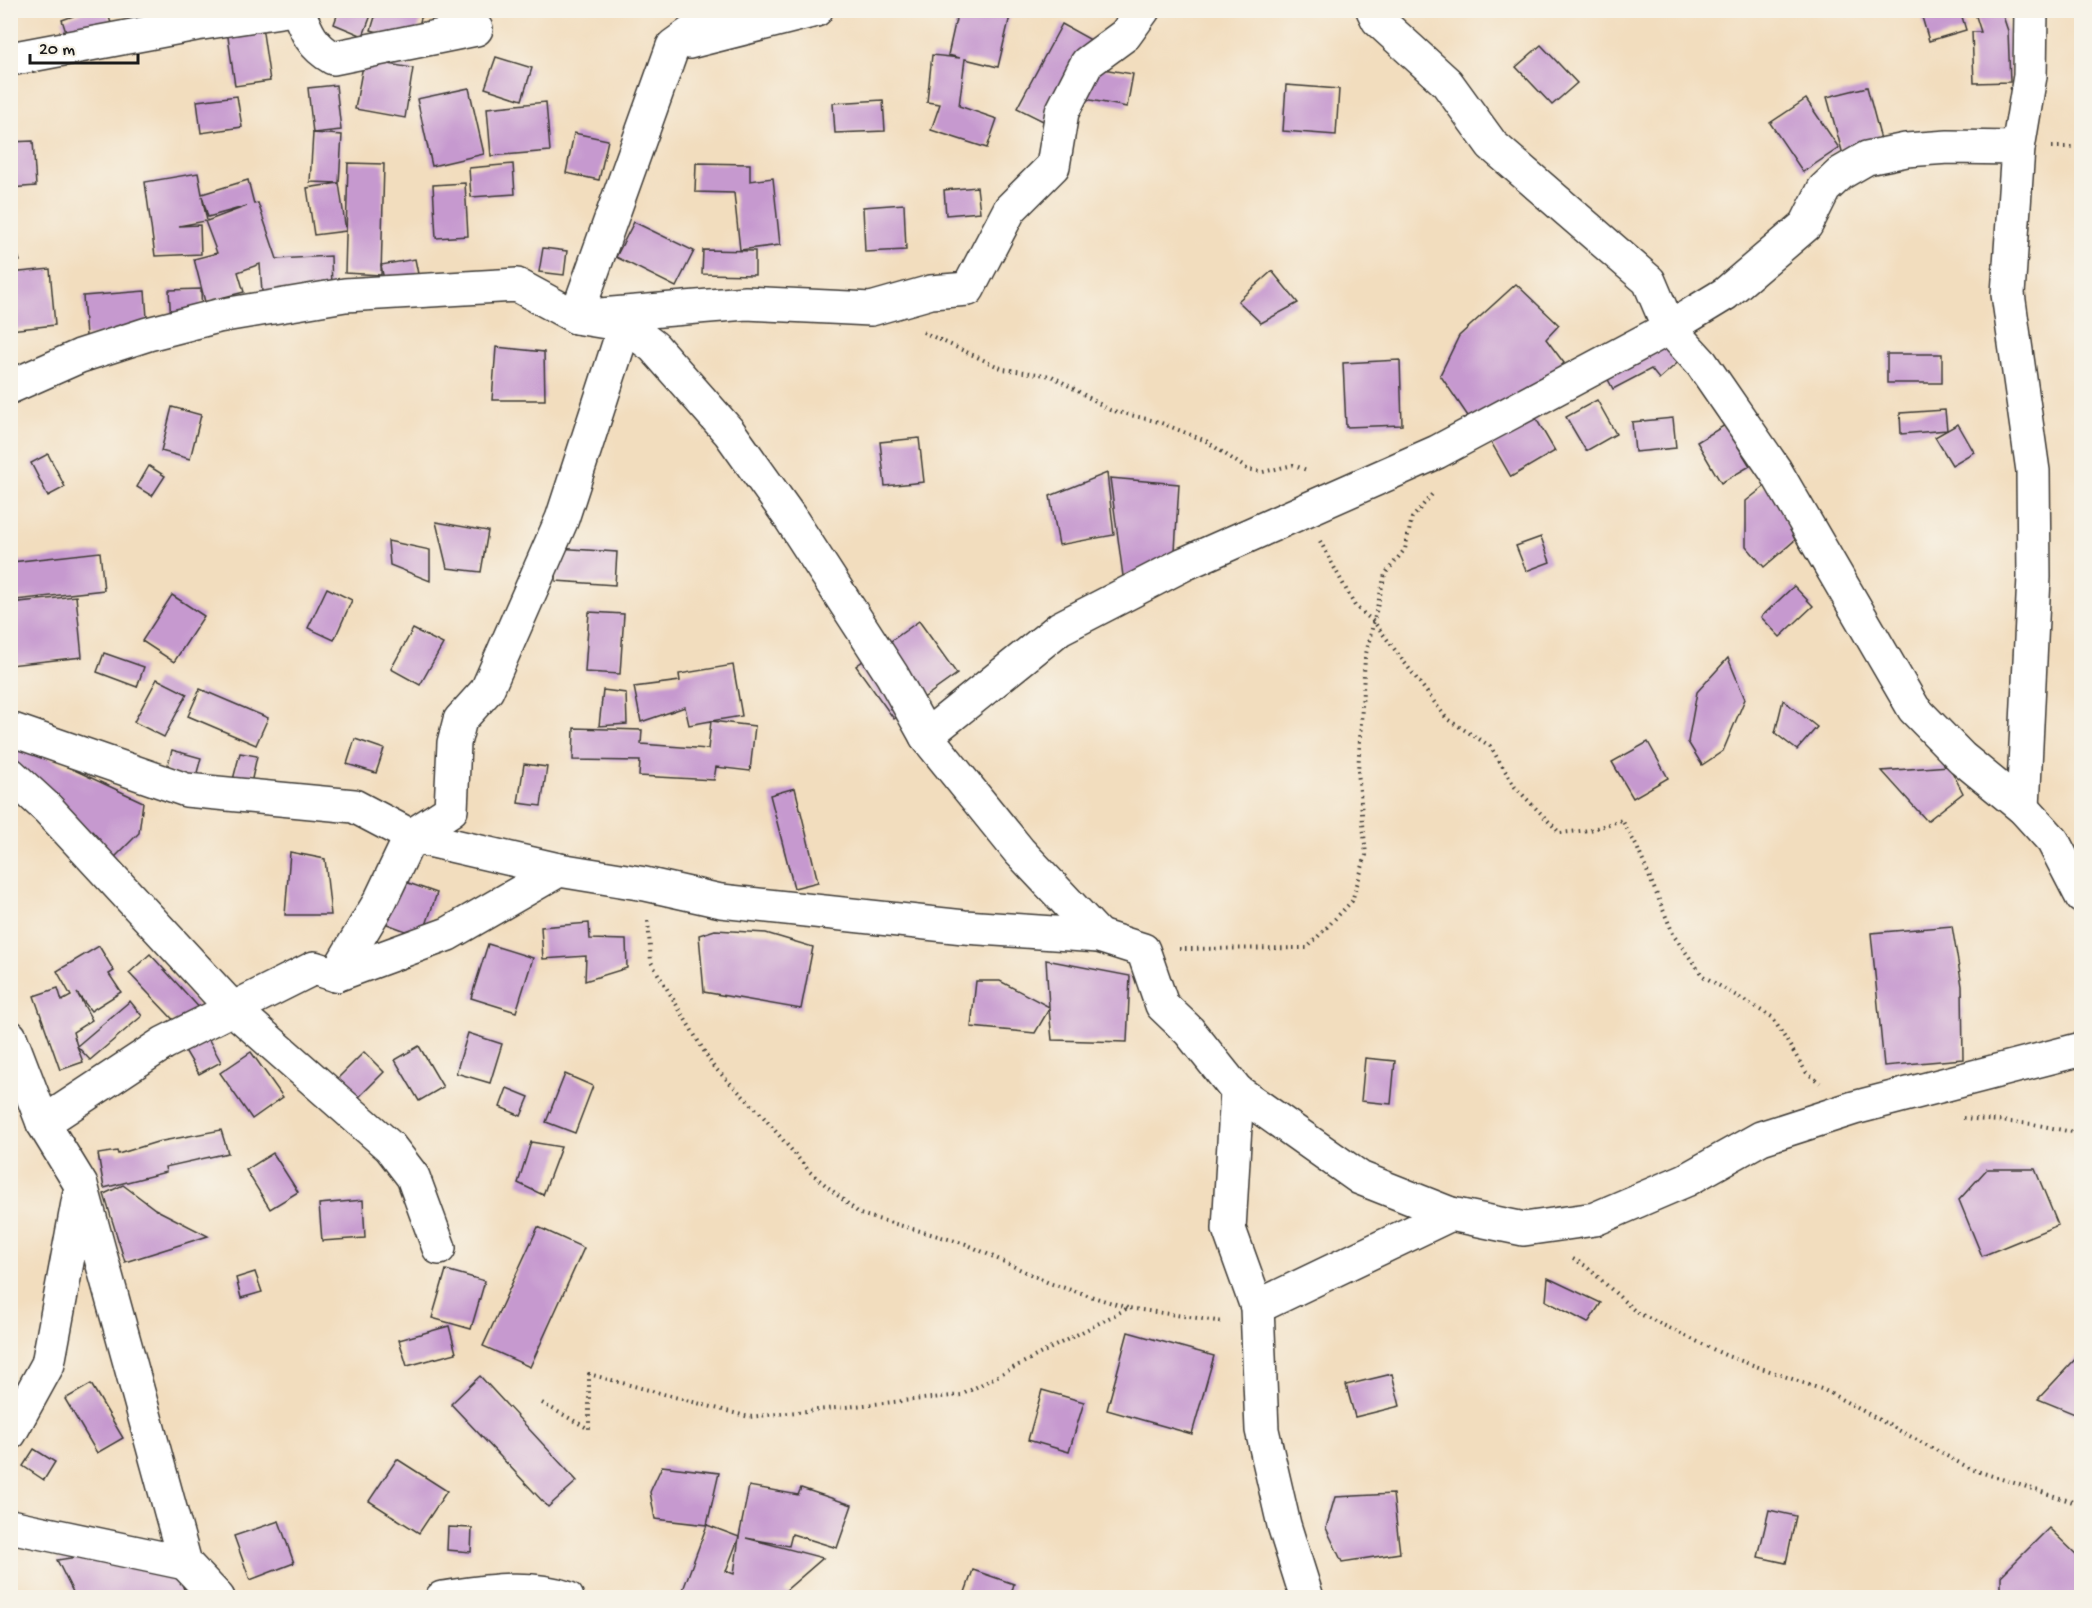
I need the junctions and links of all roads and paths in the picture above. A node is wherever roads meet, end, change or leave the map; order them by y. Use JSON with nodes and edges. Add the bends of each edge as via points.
{"nodes":[{"id":1,"x":287,"y":10,"type":"edge"},
{"id":2,"x":298,"y":10,"type":"edge"},
{"id":3,"x":723,"y":10,"type":"edge"},
{"id":4,"x":816,"y":10,"type":"edge"},
{"id":5,"x":1143,"y":10,"type":"edge"},
{"id":6,"x":1373,"y":10,"type":"edge"},
{"id":7,"x":2031,"y":10,"type":"edge"},
{"id":8,"x":476,"y":29,"type":"dead end"},
{"id":9,"x":673,"y":46,"type":"junction"},
{"id":10,"x":10,"y":59,"type":"edge"},
{"id":11,"x":2018,"y":148,"type":"junction"},
{"id":12,"x":871,"y":309,"type":"junction"},
{"id":13,"x":576,"y":318,"type":"junction"},
{"id":14,"x":625,"y":325,"type":"junction"},
{"id":15,"x":1669,"y":328,"type":"junction"},
{"id":16,"x":10,"y":387,"type":"edge"},
{"id":17,"x":1437,"y":452,"type":"junction"},
{"id":18,"x":1309,"y":471,"type":"dead end"},
{"id":19,"x":1304,"y":511,"type":"junction"},
{"id":20,"x":1374,"y":622,"type":"junction"},
{"id":21,"x":10,"y":729,"type":"edge"},
{"id":22,"x":926,"y":736,"type":"junction"},
{"id":23,"x":10,"y":774,"type":"edge"},
{"id":24,"x":2023,"y":808,"type":"junction"},
{"id":25,"x":411,"y":836,"type":"junction"},
{"id":26,"x":559,"y":870,"type":"junction"},
{"id":27,"x":645,"y":885,"type":"junction"},
{"id":28,"x":2082,"y":897,"type":"edge"},
{"id":29,"x":1099,"y":936,"type":"junction"},
{"id":30,"x":1143,"y":950,"type":"junction"},
{"id":31,"x":336,"y":975,"type":"junction"},
{"id":32,"x":233,"y":1009,"type":"junction"},
{"id":33,"x":10,"y":1037,"type":"edge"},
{"id":34,"x":2082,"y":1049,"type":"edge"},
{"id":35,"x":1237,"y":1091,"type":"junction"},
{"id":36,"x":1854,"y":1108,"type":"junction"},
{"id":37,"x":1961,"y":1118,"type":"dead end"},
{"id":38,"x":43,"y":1123,"type":"junction"},
{"id":39,"x":2082,"y":1134,"type":"edge"},
{"id":40,"x":81,"y":1185,"type":"junction"},
{"id":41,"x":1452,"y":1214,"type":"junction"},
{"id":42,"x":1524,"y":1229,"type":"junction"},
{"id":43,"x":439,"y":1248,"type":"dead end"},
{"id":44,"x":1257,"y":1307,"type":"junction"},
{"id":45,"x":1128,"y":1308,"type":"junction"},
{"id":46,"x":542,"y":1403,"type":"dead end"},
{"id":47,"x":10,"y":1433,"type":"edge"},
{"id":48,"x":2082,"y":1505,"type":"edge"},
{"id":49,"x":10,"y":1526,"type":"edge"},
{"id":50,"x":185,"y":1563,"type":"junction"},
{"id":51,"x":218,"y":1598,"type":"edge"},
{"id":52,"x":442,"y":1598,"type":"edge"},
{"id":53,"x":567,"y":1598,"type":"edge"},
{"id":54,"x":1307,"y":1598,"type":"edge"}],
"edges":[{"from":1,"to":10,"type":"street"},
{"from":2,"to":8,"type":"street","via":[[318,50],[333,58]]},
{"from":3,"to":9,"type":"street"},
{"from":4,"to":9,"type":"street"},
{"from":5,"to":12,"type":"street","via":[[1125,34],[1087,63],[1062,112],[1053,166],[1010,209],[968,290],[931,292]]},
{"from":6,"to":15,"type":"street","via":[[1378,20],[1447,83],[1492,145],[1649,281]]},
{"from":7,"to":11,"type":"street","via":[[2030,76]]},
{"from":9,"to":13,"type":"street"},
{"from":11,"to":15,"type":"street","via":[[1948,147],[1867,158],[1841,173],[1824,189],[1806,225],[1770,258],[1725,294]]},
{"from":11,"to":24,"type":"street","via":[[2008,294],[2033,471],[2034,554]]},
{"from":12,"to":13,"type":"street","via":[[746,303]]},
{"from":12,"to":18,"type":"path","via":[[1003,369],[1052,376],[1110,410],[1159,422],[1206,441],[1246,469],[1263,472],[1293,465]]},
{"from":13,"to":14,"type":"street"},
{"from":13,"to":16,"type":"street","via":[[517,285],[345,296],[218,316],[148,334],[80,356]]},
{"from":14,"to":22,"type":"street","via":[[654,347],[729,432],[789,516]]},
{"from":14,"to":25,"type":"street","via":[[562,519],[487,690],[460,720],[454,743],[451,810]]},
{"from":15,"to":17,"type":"street"},
{"from":15,"to":24,"type":"street","via":[[1702,364],[1775,470],[1914,709],[1962,758]]},
{"from":17,"to":19,"type":"street"},
{"from":17,"to":20,"type":"path","via":[[1434,494],[1412,518],[1405,549],[1385,574]]},
{"from":19,"to":20,"type":"path","via":[[1355,606]]},
{"from":19,"to":22,"type":"street","via":[[1184,564],[1060,628]]},
{"from":20,"to":30,"type":"path","via":[[1365,658],[1358,771],[1366,855],[1352,901],[1307,948]]},
{"from":20,"to":36,"type":"path","via":[[1447,719],[1490,746],[1515,787],[1560,833],[1590,830],[1622,820],[1674,936],[1703,976],[1772,1017],[1806,1071]]},
{"from":21,"to":25,"type":"street","via":[[186,790],[354,806]]},
{"from":22,"to":29,"type":"street","via":[[1019,850]]},
{"from":23,"to":32,"type":"street","via":[[48,809]]},
{"from":24,"to":28,"type":"street","via":[[2053,841]]},
{"from":25,"to":26,"type":"street"},
{"from":25,"to":31,"type":"street","via":[[380,901]]},
{"from":26,"to":27,"type":"street"},
{"from":26,"to":31,"type":"street","via":[[448,934]]},
{"from":27,"to":29,"type":"street","via":[[721,901],[964,927]]},
{"from":27,"to":45,"type":"path","via":[[651,962],[713,1066],[810,1172],[860,1214],[966,1244],[1049,1283]]},
{"from":29,"to":30,"type":"street"},
{"from":30,"to":35,"type":"street","via":[[1162,1005],[1189,1031]]},
{"from":31,"to":32,"type":"street","via":[[314,969]]},
{"from":32,"to":38,"type":"street","via":[[164,1043]]},
{"from":32,"to":43,"type":"street","via":[[390,1147],[413,1177]]},
{"from":33,"to":38,"type":"street"},
{"from":34,"to":36,"type":"street"},
{"from":35,"to":41,"type":"street","via":[[1360,1178]]},
{"from":35,"to":44,"type":"street","via":[[1229,1229]]},
{"from":36,"to":42,"type":"street","via":[[1761,1138],[1686,1180],[1595,1219]]},
{"from":37,"to":39,"type":"path","via":[[2033,1124]]},
{"from":38,"to":40,"type":"street"},
{"from":40,"to":47,"type":"street","via":[[48,1364]]},
{"from":40,"to":50,"type":"street"},
{"from":41,"to":42,"type":"street"},
{"from":41,"to":44,"type":"street"},
{"from":42,"to":48,"type":"path","via":[[1586,1266],[1636,1312],[1727,1356],[1824,1390],[1971,1469]]},
{"from":44,"to":45,"type":"path","via":[[1229,1322]]},
{"from":44,"to":54,"type":"street","via":[[1262,1430],[1284,1525]]},
{"from":45,"to":46,"type":"path","via":[[961,1395],[749,1417],[589,1374],[589,1430]]},
{"from":49,"to":50,"type":"street"},
{"from":50,"to":51,"type":"street"},
{"from":52,"to":53,"type":"street","via":[[509,1589],[547,1591]]}]}
